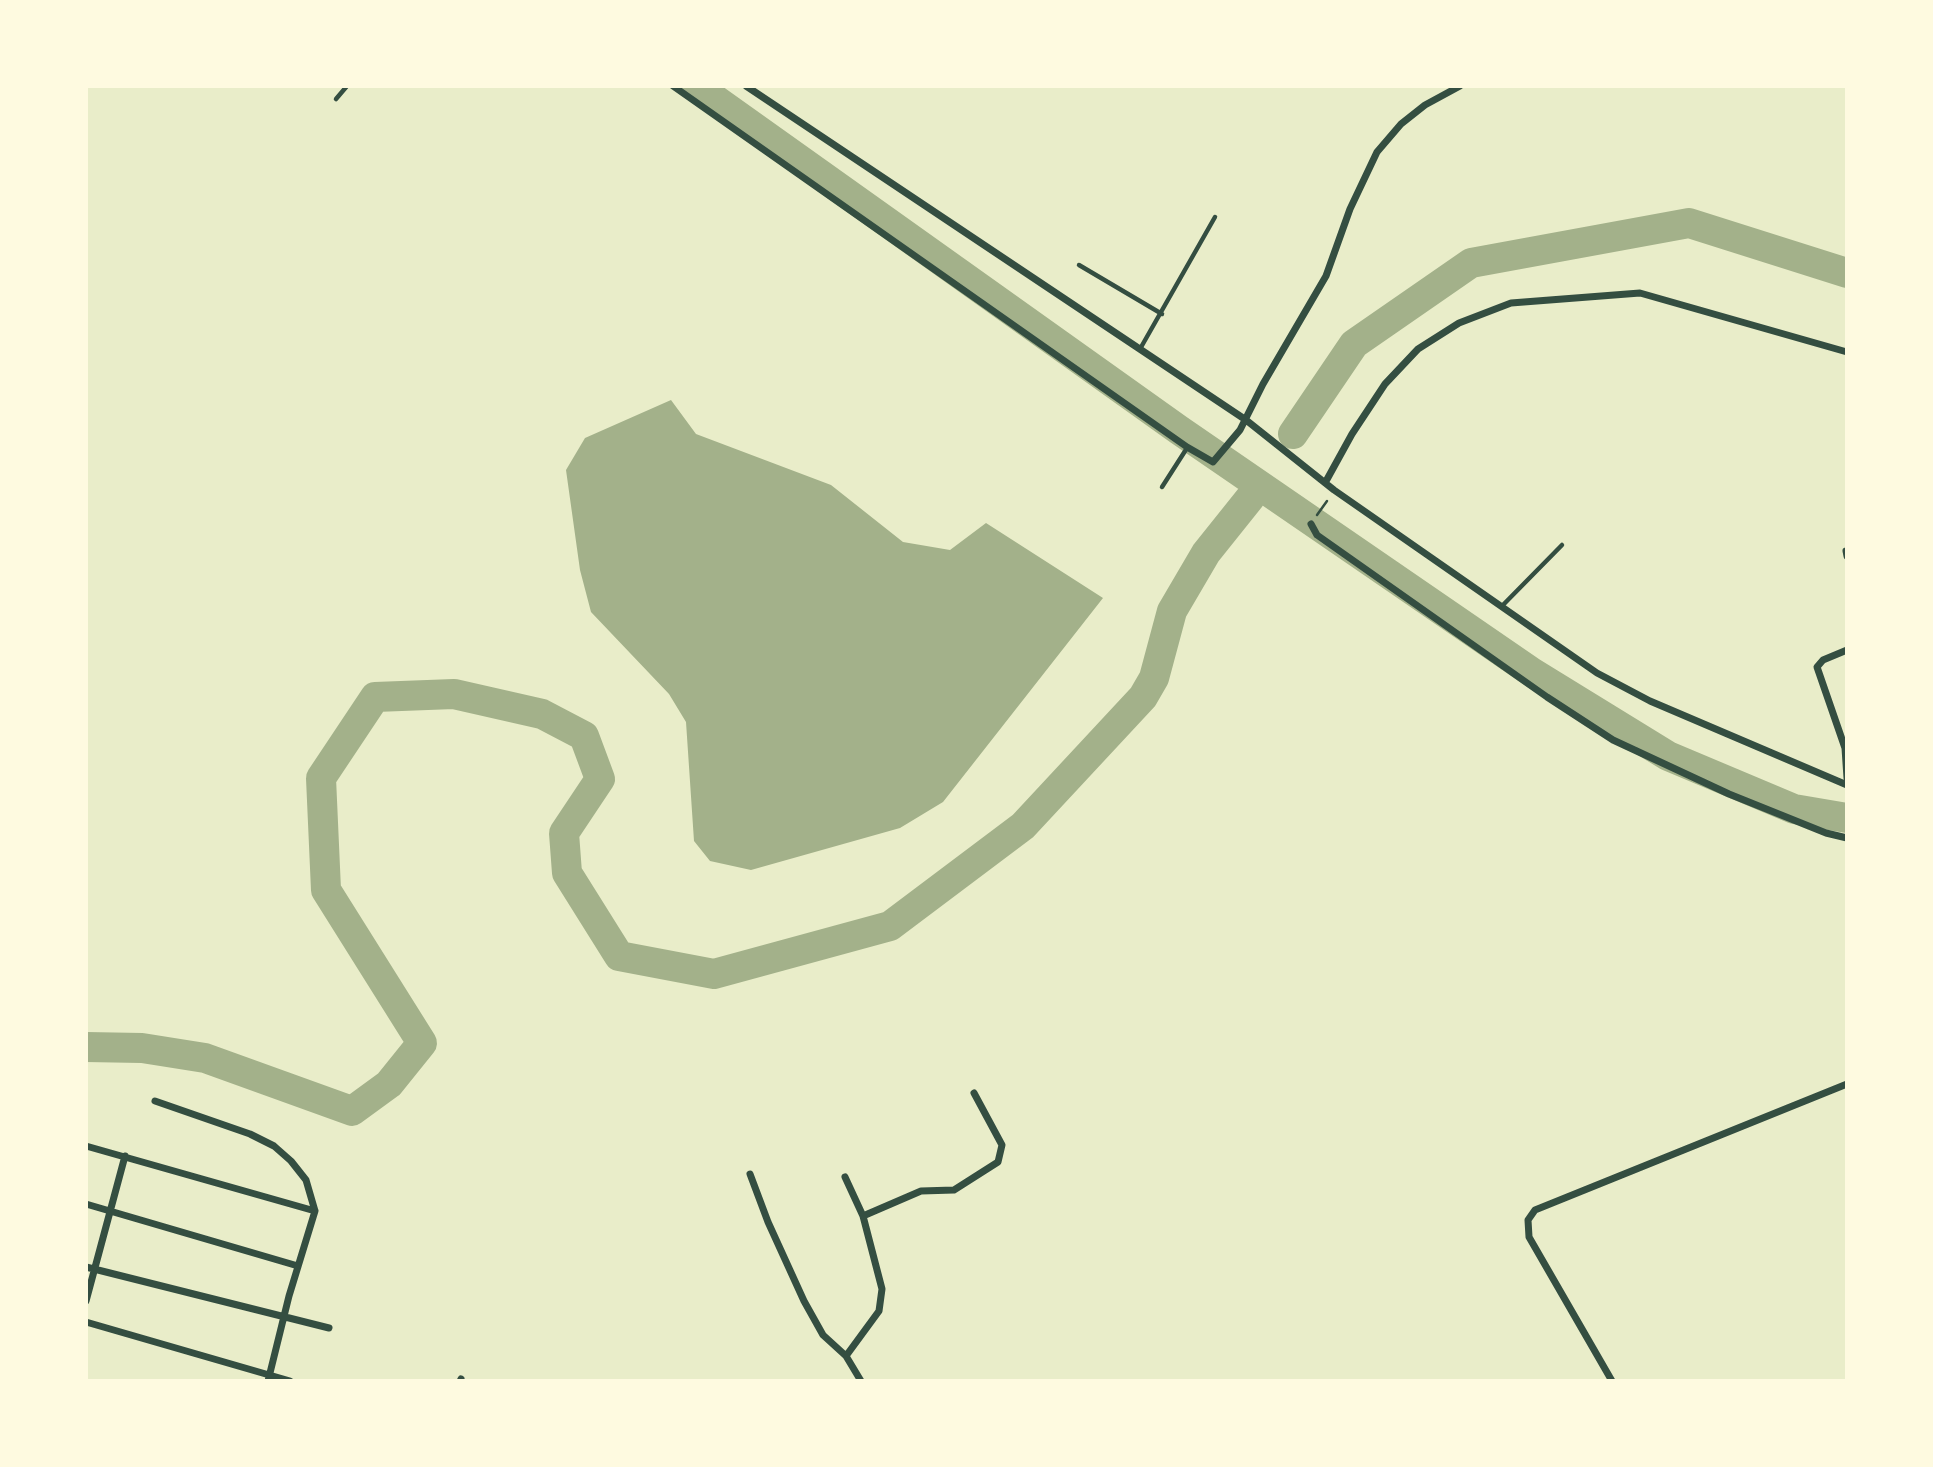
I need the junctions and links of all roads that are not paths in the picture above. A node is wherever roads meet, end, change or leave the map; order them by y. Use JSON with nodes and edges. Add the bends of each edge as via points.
{"nodes":[{"id":1,"x":347,"y":86,"type":"edge"},
{"id":2,"x":673,"y":86,"type":"edge"},
{"id":3,"x":746,"y":86,"type":"edge"},
{"id":4,"x":1460,"y":86,"type":"edge"},
{"id":5,"x":336,"y":99,"type":"dead end"},
{"id":6,"x":1215,"y":217,"type":"dead end"},
{"id":7,"x":1079,"y":265,"type":"dead end"},
{"id":8,"x":1162,"y":314,"type":"junction"},
{"id":9,"x":1139,"y":349,"type":"junction"},
{"id":10,"x":1847,"y":352,"type":"edge"},
{"id":11,"x":1246,"y":419,"type":"junction"},
{"id":12,"x":1188,"y":447,"type":"junction"},
{"id":13,"x":1325,"y":482,"type":"junction"},
{"id":14,"x":1162,"y":487,"type":"dead end"},
{"id":15,"x":1311,"y":524,"type":"dead end"},
{"id":16,"x":1562,"y":545,"type":"dead end"},
{"id":17,"x":1500,"y":608,"type":"junction"},
{"id":18,"x":1847,"y":650,"type":"edge"},
{"id":19,"x":1847,"y":778,"type":"edge"},
{"id":20,"x":1847,"y":785,"type":"edge"},
{"id":21,"x":1847,"y":838,"type":"edge"},
{"id":22,"x":1847,"y":1084,"type":"edge"},
{"id":23,"x":974,"y":1093,"type":"dead end"},
{"id":24,"x":155,"y":1101,"type":"dead end"},
{"id":25,"x":86,"y":1146,"type":"edge"},
{"id":26,"x":125,"y":1156,"type":"junction"},
{"id":27,"x":750,"y":1174,"type":"dead end"},
{"id":28,"x":845,"y":1177,"type":"dead end"},
{"id":29,"x":86,"y":1204,"type":"edge"},
{"id":30,"x":315,"y":1210,"type":"junction"},
{"id":31,"x":110,"y":1211,"type":"junction"},
{"id":32,"x":863,"y":1216,"type":"junction"},
{"id":33,"x":298,"y":1266,"type":"junction"},
{"id":34,"x":86,"y":1267,"type":"edge"},
{"id":35,"x":96,"y":1270,"type":"junction"},
{"id":36,"x":86,"y":1301,"type":"edge"},
{"id":37,"x":283,"y":1318,"type":"junction"},
{"id":38,"x":86,"y":1322,"type":"edge"},
{"id":39,"x":330,"y":1328,"type":"dead end"},
{"id":40,"x":846,"y":1356,"type":"junction"},
{"id":41,"x":269,"y":1378,"type":"edge"},
{"id":42,"x":290,"y":1381,"type":"edge"},
{"id":43,"x":861,"y":1381,"type":"edge"},
{"id":44,"x":1612,"y":1381,"type":"edge"}],
"edges":[{"from":1,"to":5,"type":"lane"},
{"from":2,"to":12,"type":"street"},
{"from":3,"to":9,"type":"street"},
{"from":4,"to":11,"type":"street","via":[[1401,124],[1377,152],[1326,276]]},
{"from":6,"to":8,"type":"lane"},
{"from":7,"to":8,"type":"lane"},
{"from":8,"to":9,"type":"lane"},
{"from":9,"to":11,"type":"street"},
{"from":10,"to":13,"type":"street","via":[[1640,293],[1511,303],[1459,323],[1418,349],[1385,384]]},
{"from":11,"to":12,"type":"street","via":[[1217,459],[1208,460]]},
{"from":11,"to":13,"type":"street"},
{"from":12,"to":14,"type":"lane"},
{"from":13,"to":17,"type":"street"},
{"from":15,"to":21,"type":"street","via":[[1317,535],[1613,740],[1729,794]]},
{"from":16,"to":17,"type":"lane"},
{"from":17,"to":20,"type":"street","via":[[1597,673],[1650,701]]},
{"from":18,"to":19,"type":"street","via":[[1817,667],[1845,748]]},
{"from":22,"to":44,"type":"street","via":[[1535,1210],[1528,1220],[1529,1237]]},
{"from":23,"to":32,"type":"street","via":[[1002,1145],[998,1162],[954,1190],[921,1191]]},
{"from":24,"to":30,"type":"street","via":[[250,1133],[274,1146],[306,1180]]},
{"from":25,"to":26,"type":"street"},
{"from":26,"to":30,"type":"street"},
{"from":26,"to":31,"type":"street"},
{"from":27,"to":40,"type":"street","via":[[804,1301],[823,1335]]},
{"from":28,"to":32,"type":"street"},
{"from":29,"to":31,"type":"street"},
{"from":30,"to":33,"type":"street"},
{"from":31,"to":33,"type":"street"},
{"from":31,"to":35,"type":"street"},
{"from":32,"to":40,"type":"street","via":[[881,1274],[882,1300],[869,1327]]},
{"from":33,"to":37,"type":"street"},
{"from":34,"to":35,"type":"street"},
{"from":35,"to":36,"type":"street"},
{"from":35,"to":37,"type":"street"},
{"from":37,"to":39,"type":"street"},
{"from":37,"to":41,"type":"street"},
{"from":38,"to":41,"type":"street"},
{"from":40,"to":43,"type":"street"},
{"from":41,"to":42,"type":"street"}]}
